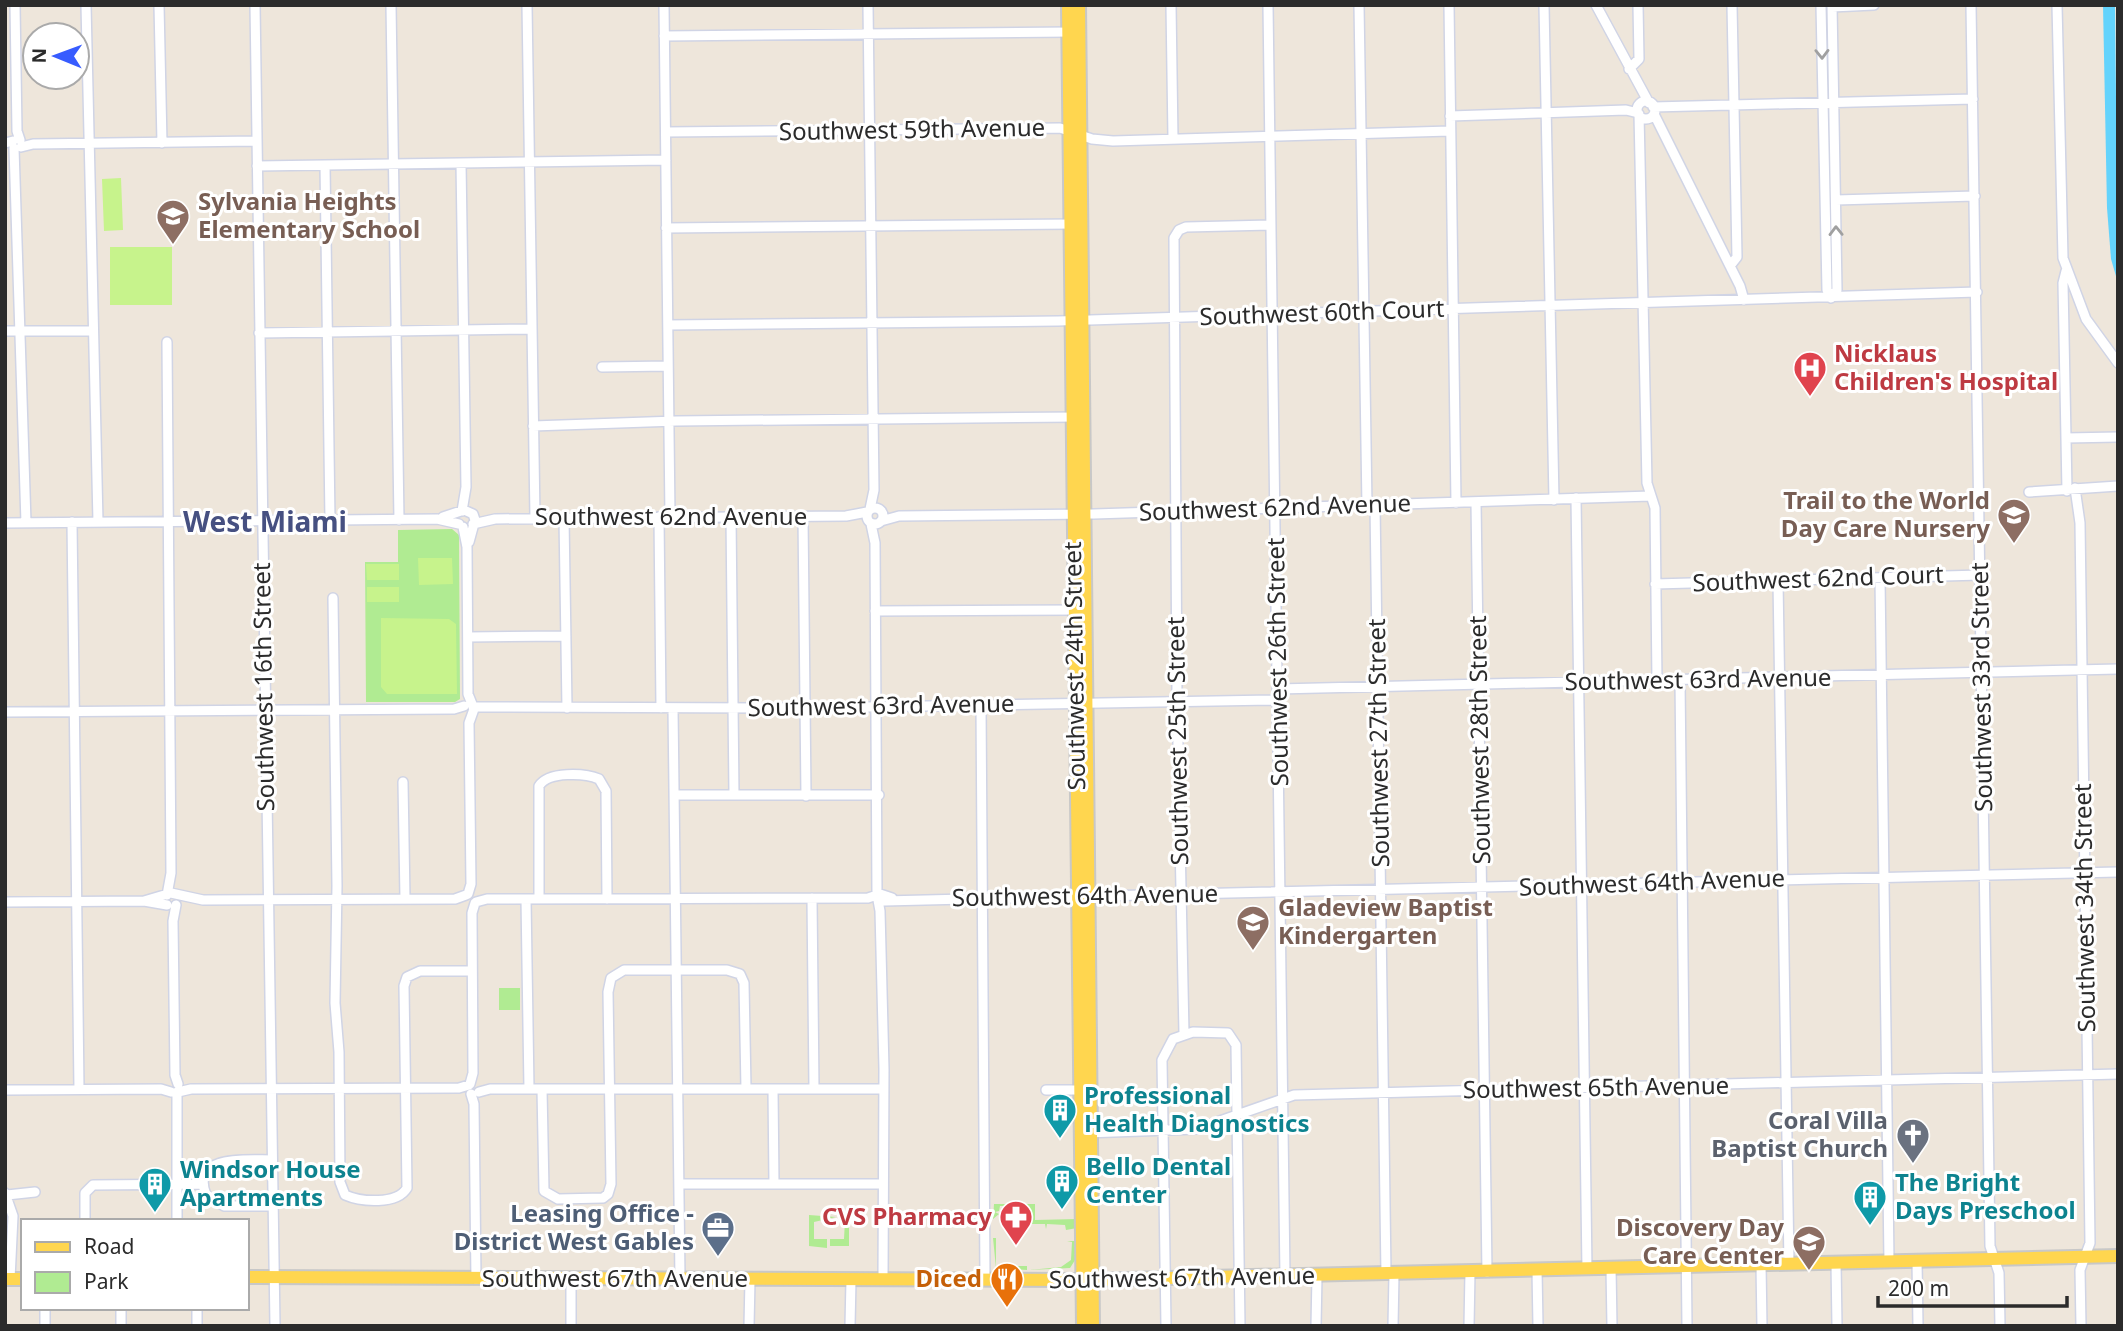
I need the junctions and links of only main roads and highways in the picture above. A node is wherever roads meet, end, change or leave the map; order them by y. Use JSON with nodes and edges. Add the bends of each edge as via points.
{"nodes":[{"id":1,"x":1068,"y":5,"type":"edge"},
{"id":2,"x":1079,"y":5,"type":"edge"},
{"id":3,"x":1074,"y":32,"type":"junction"},
{"id":4,"x":2118,"y":1256,"type":"edge"},
{"id":5,"x":248,"y":1277,"type":"edge"},
{"id":6,"x":1088,"y":1280,"type":"junction"},
{"id":7,"x":1083,"y":1326,"type":"edge"},
{"id":8,"x":1093,"y":1326,"type":"edge"}],
"edges":[{"from":1,"to":3,"type":"main road","name":"Southwest 24th Street"},
{"from":2,"to":3,"type":"main road","name":"Southwest 24th Street"},
{"from":3,"to":6,"type":"main road","name":"Southwest 24th Street"},
{"from":4,"to":6,"type":"main road","name":"Southwest 67th Avenue"},
{"from":5,"to":6,"type":"main road","name":"Southwest 67th Avenue"},
{"from":6,"to":7,"type":"main road","name":"Southwest 24th Street"},
{"from":6,"to":8,"type":"main road","name":"Southwest 24th Street"}]}
